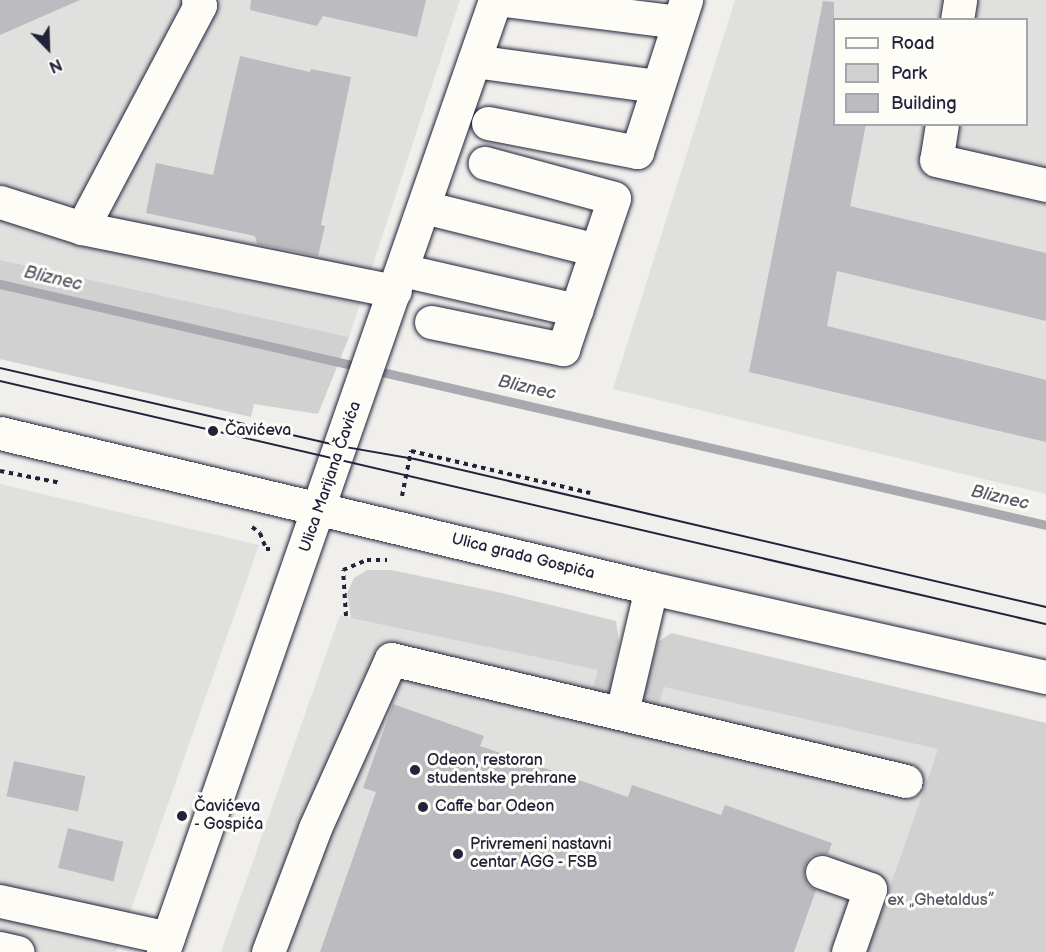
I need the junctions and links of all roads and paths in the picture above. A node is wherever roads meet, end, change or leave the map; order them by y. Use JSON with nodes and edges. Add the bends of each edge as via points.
{"nodes":[{"id":1,"x":198,"y":0,"type":"edge"},
{"id":2,"x":495,"y":0,"type":"edge"},
{"id":3,"x":504,"y":0,"type":"edge"},
{"id":4,"x":960,"y":0,"type":"edge"},
{"id":5,"x":682,"y":11,"type":"edge"},
{"id":6,"x":957,"y":18,"type":"edge"},
{"id":7,"x":474,"y":61,"type":"junction"},
{"id":8,"x":657,"y":86,"type":"junction"},
{"id":9,"x":488,"y":123,"type":"dead end"},
{"id":10,"x":942,"y":126,"type":"edge"},
{"id":11,"x":485,"y":163,"type":"dead end"},
{"id":12,"x":1046,"y":185,"type":"edge"},
{"id":13,"x":0,"y":202,"type":"edge"},
{"id":14,"x":424,"y":207,"type":"junction"},
{"id":15,"x":82,"y":228,"type":"junction"},
{"id":16,"x":596,"y":250,"type":"junction"},
{"id":17,"x":399,"y":281,"type":"junction"},
{"id":18,"x":576,"y":310,"type":"junction"},
{"id":19,"x":431,"y":322,"type":"dead end"},
{"id":20,"x":0,"y":433,"type":"edge"},
{"id":21,"x":590,"y":493,"type":"dead end"},
{"id":22,"x":401,"y":501,"type":"dead end"},
{"id":23,"x":320,"y":508,"type":"junction"},
{"id":24,"x":260,"y":533,"type":"dead end"},
{"id":25,"x":273,"y":549,"type":"dead end"},
{"id":26,"x":387,"y":560,"type":"dead end"},
{"id":27,"x":651,"y":588,"type":"junction"},
{"id":28,"x":346,"y":616,"type":"dead end"},
{"id":29,"x":1046,"y":677,"type":"edge"},
{"id":30,"x":622,"y":712,"type":"junction"},
{"id":31,"x":906,"y":781,"type":"dead end"},
{"id":32,"x":822,"y":872,"type":"dead end"},
{"id":33,"x":0,"y":901,"type":"edge"},
{"id":34,"x":165,"y":945,"type":"edge"},
{"id":35,"x":0,"y":948,"type":"edge"},
{"id":36,"x":18,"y":952,"type":"edge"},
{"id":37,"x":268,"y":952,"type":"edge"},
{"id":38,"x":848,"y":952,"type":"edge"}],
"edges":[{"from":1,"to":15,"type":"street","via":[[200,5]]},
{"from":2,"to":7,"type":"street","name":"Ulica Marijana Čavića"},
{"from":3,"to":5,"type":"street"},
{"from":4,"to":6,"type":"street"},
{"from":5,"to":8,"type":"street"},
{"from":7,"to":8,"type":"street"},
{"from":7,"to":14,"type":"street","name":"Ulica Marijana Čavića"},
{"from":8,"to":9,"type":"street","via":[[637,152]]},
{"from":10,"to":12,"type":"street","via":[[936,160]]},
{"from":11,"to":16,"type":"street","via":[[614,198]]},
{"from":13,"to":15,"type":"street"},
{"from":14,"to":16,"type":"street"},
{"from":14,"to":17,"type":"street","name":"Ulica Marijana Čavića"},
{"from":15,"to":17,"type":"street"},
{"from":16,"to":18,"type":"street"},
{"from":17,"to":18,"type":"street"},
{"from":17,"to":23,"type":"street","name":"Ulica Marijana Čavića"},
{"from":18,"to":19,"type":"street","via":[[563,349]]},
{"from":20,"to":23,"type":"street","name":"Ulica grada Gospića"},
{"from":21,"to":22,"type":"path","via":[[411,451]]},
{"from":23,"to":27,"type":"street","name":"Ulica grada Gospića"},
{"from":23,"to":34,"type":"street","name":"Ulica Marijana Čavića"},
{"from":24,"to":25,"type":"path","via":[[266,549]]},
{"from":26,"to":28,"type":"path","via":[[367,560],[343,570]]},
{"from":27,"to":29,"type":"street","name":"Ulica grada Gospića"},
{"from":27,"to":30,"type":"street"},
{"from":30,"to":31,"type":"street"},
{"from":30,"to":37,"type":"street","via":[[391,659],[315,828]]},
{"from":32,"to":38,"type":"street","via":[[870,889]]},
{"from":33,"to":34,"type":"street"},
{"from":35,"to":36,"type":"street"}]}
